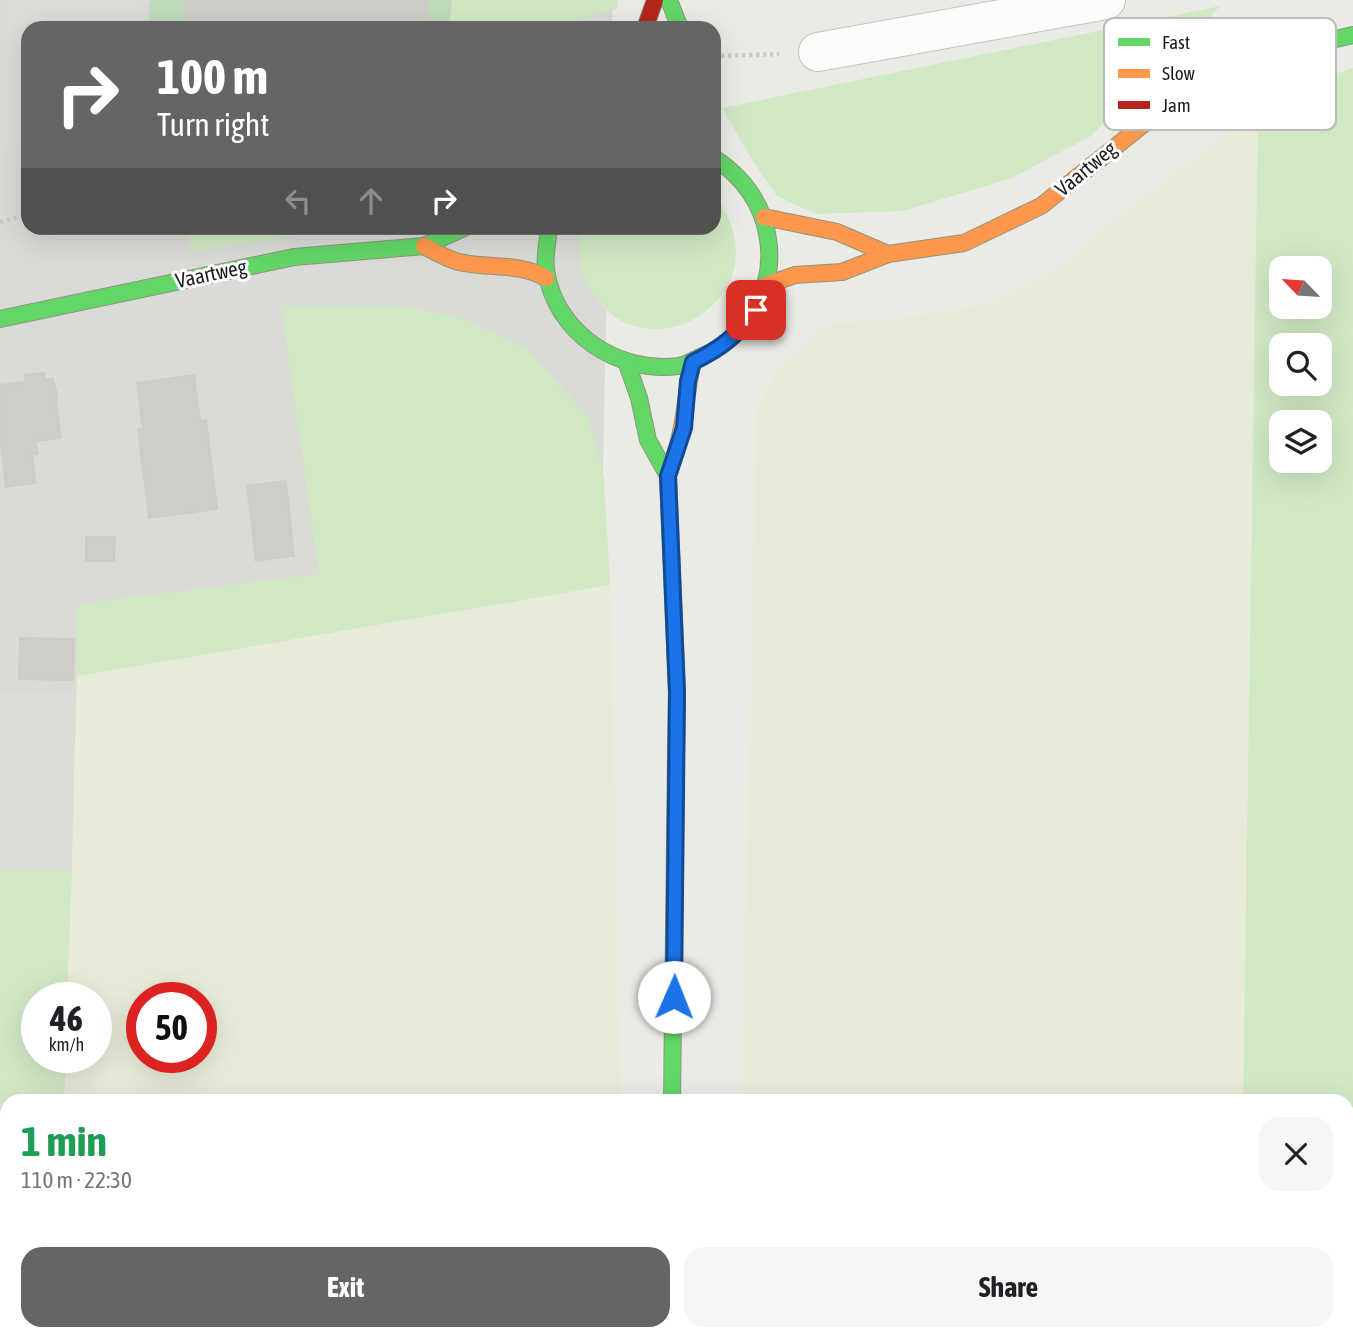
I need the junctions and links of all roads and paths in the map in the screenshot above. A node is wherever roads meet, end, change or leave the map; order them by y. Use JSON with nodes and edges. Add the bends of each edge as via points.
{"nodes":[{"id":1,"x":655,"y":0,"type":"edge"},
{"id":2,"x":669,"y":0,"type":"edge"},
{"id":3,"x":1106,"y":0,"type":"edge"},
{"id":4,"x":648,"y":21,"type":"edge"},
{"id":5,"x":677,"y":21,"type":"edge"},
{"id":6,"x":818,"y":52,"type":"joint"},
{"id":7,"x":721,"y":56,"type":"edge"},
{"id":8,"x":1135,"y":130,"type":"edge"},
{"id":9,"x":721,"y":162,"type":"edge"},
{"id":10,"x":21,"y":217,"type":"edge"},
{"id":11,"x":764,"y":218,"type":"junction"},
{"id":12,"x":0,"y":222,"type":"edge"},
{"id":13,"x":448,"y":235,"type":"edge"},
{"id":14,"x":547,"y":235,"type":"edge"},
{"id":15,"x":424,"y":246,"type":"junction"},
{"id":16,"x":888,"y":254,"type":"junction"},
{"id":17,"x":546,"y":278,"type":"junction"},
{"id":18,"x":766,"y":285,"type":"junction"},
{"id":19,"x":0,"y":319,"type":"edge"},
{"id":20,"x":693,"y":362,"type":"junction"},
{"id":21,"x":626,"y":364,"type":"junction"},
{"id":22,"x":668,"y":476,"type":"junction"},
{"id":23,"x":672,"y":1094,"type":"edge"}],
"edges":[{"from":1,"to":4,"type":"main road"},
{"from":2,"to":5,"type":"main road"},
{"from":3,"to":6,"type":"street"},
{"from":6,"to":7,"type":"path"},
{"from":8,"to":16,"type":"main road","name":"Vaartweg","via":[[1041,206],[964,243]]},
{"from":9,"to":11,"type":"main road","via":[[748,188]]},
{"from":10,"to":12,"type":"path"},
{"from":11,"to":16,"type":"main road","via":[[837,232]]},
{"from":11,"to":18,"type":"main road","via":[[770,251]]},
{"from":13,"to":15,"type":"main road","name":"Vaartweg"},
{"from":14,"to":17,"type":"main road"},
{"from":15,"to":17,"type":"main road","name":"Vaartweg","via":[[459,262],[506,265]]},
{"from":15,"to":19,"type":"main road","name":"Vaartweg","via":[[294,257]]},
{"from":16,"to":18,"type":"main road","name":"Vaartweg","via":[[842,272],[795,275]]},
{"from":17,"to":21,"type":"main road","via":[[556,307],[575,332],[598,352]]},
{"from":18,"to":20,"type":"main road","via":[[756,310],[739,332],[718,350]]},
{"from":20,"to":21,"type":"main road","via":[[660,368]]},
{"from":20,"to":22,"type":"main road","via":[[684,428]]},
{"from":21,"to":22,"type":"main road","via":[[648,440]]},
{"from":22,"to":23,"type":"main road","via":[[677,692]]}]}
